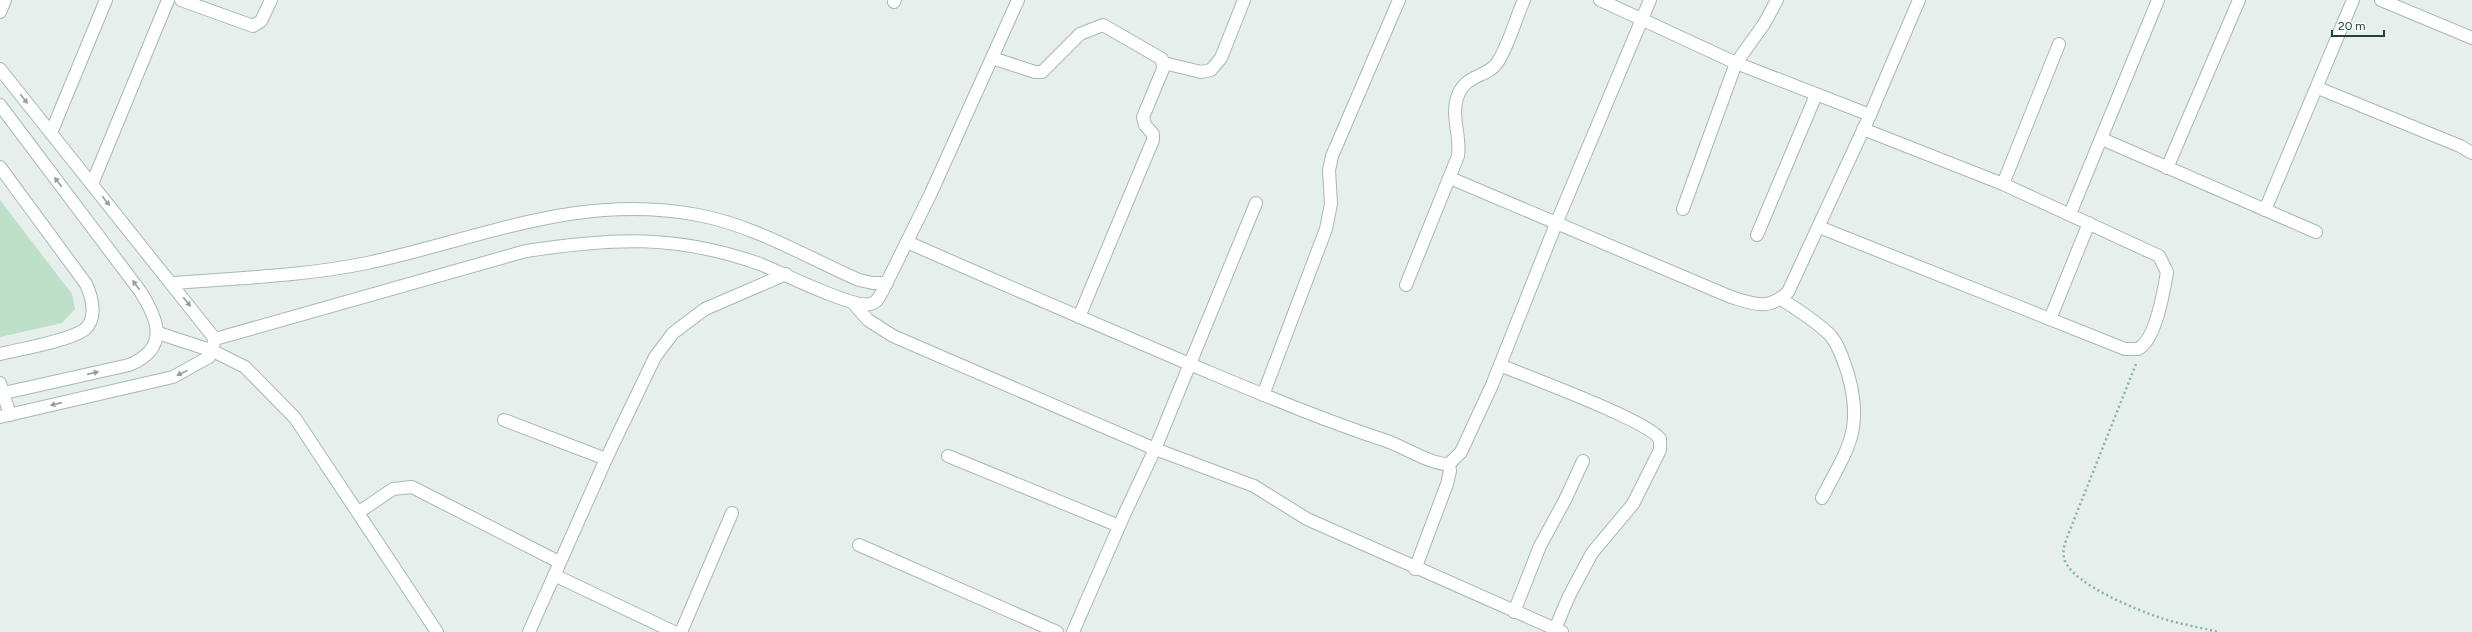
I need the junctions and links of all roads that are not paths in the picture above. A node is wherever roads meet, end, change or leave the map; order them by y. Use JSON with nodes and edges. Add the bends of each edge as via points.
{"nodes":[{"id":1,"x":5,"y":0,"type":"edge"},
{"id":2,"x":106,"y":0,"type":"edge"},
{"id":3,"x":168,"y":0,"type":"edge"},
{"id":4,"x":181,"y":0,"type":"edge"},
{"id":5,"x":271,"y":0,"type":"edge"},
{"id":6,"x":1018,"y":0,"type":"edge"},
{"id":7,"x":1244,"y":0,"type":"edge"},
{"id":8,"x":1399,"y":0,"type":"edge"},
{"id":9,"x":1524,"y":0,"type":"edge"},
{"id":10,"x":1600,"y":0,"type":"edge"},
{"id":11,"x":1650,"y":0,"type":"edge"},
{"id":12,"x":1777,"y":0,"type":"edge"},
{"id":13,"x":1919,"y":0,"type":"edge"},
{"id":14,"x":2158,"y":0,"type":"edge"},
{"id":15,"x":2239,"y":0,"type":"edge"},
{"id":16,"x":2353,"y":0,"type":"edge"},
{"id":17,"x":2381,"y":0,"type":"edge"},
{"id":18,"x":0,"y":12,"type":"edge"},
{"id":19,"x":1642,"y":18,"type":"junction"},
{"id":20,"x":2472,"y":38,"type":"edge"},
{"id":21,"x":2059,"y":44,"type":"dead end"},
{"id":22,"x":992,"y":58,"type":"junction"},
{"id":23,"x":1164,"y":63,"type":"junction"},
{"id":24,"x":1736,"y":63,"type":"junction"},
{"id":25,"x":0,"y":69,"type":"edge"},
{"id":26,"x":2318,"y":88,"type":"junction"},
{"id":27,"x":1816,"y":95,"type":"junction"},
{"id":28,"x":0,"y":105,"type":"edge"},
{"id":29,"x":1870,"y":115,"type":"junction"},
{"id":30,"x":1863,"y":129,"type":"junction"},
{"id":31,"x":51,"y":133,"type":"junction"},
{"id":32,"x":2102,"y":139,"type":"junction"},
{"id":33,"x":2472,"y":153,"type":"edge"},
{"id":34,"x":0,"y":167,"type":"edge"},
{"id":35,"x":2167,"y":168,"type":"junction"},
{"id":36,"x":1450,"y":178,"type":"junction"},
{"id":37,"x":92,"y":184,"type":"junction"},
{"id":38,"x":2003,"y":184,"type":"junction"},
{"id":39,"x":1256,"y":203,"type":"dead end"},
{"id":40,"x":1683,"y":209,"type":"dead end"},
{"id":41,"x":2265,"y":210,"type":"junction"},
{"id":42,"x":2070,"y":214,"type":"junction"},
{"id":43,"x":2089,"y":223,"type":"junction"},
{"id":44,"x":1556,"y":224,"type":"junction"},
{"id":45,"x":1819,"y":227,"type":"junction"},
{"id":46,"x":2316,"y":232,"type":"dead end"},
{"id":47,"x":1756,"y":235,"type":"dead end"},
{"id":48,"x":907,"y":242,"type":"junction"},
{"id":49,"x":786,"y":274,"type":"junction"},
{"id":50,"x":887,"y":282,"type":"junction"},
{"id":51,"x":172,"y":283,"type":"junction"},
{"id":52,"x":1406,"y":285,"type":"dead end"},
{"id":53,"x":1781,"y":299,"type":"junction"},
{"id":54,"x":854,"y":304,"type":"junction"},
{"id":55,"x":1079,"y":318,"type":"junction"},
{"id":56,"x":2050,"y":319,"type":"junction"},
{"id":57,"x":158,"y":332,"type":"junction"},
{"id":58,"x":214,"y":345,"type":"junction"},
{"id":59,"x":0,"y":354,"type":"edge"},
{"id":60,"x":1189,"y":364,"type":"junction"},
{"id":61,"x":1500,"y":365,"type":"junction"},
{"id":62,"x":1,"y":390,"type":"edge"},
{"id":63,"x":1263,"y":395,"type":"junction"},
{"id":64,"x":5,"y":416,"type":"edge"},
{"id":65,"x":504,"y":420,"type":"dead end"},
{"id":66,"x":1155,"y":449,"type":"junction"},
{"id":67,"x":948,"y":456,"type":"dead end"},
{"id":68,"x":606,"y":459,"type":"junction"},
{"id":69,"x":1583,"y":461,"type":"dead end"},
{"id":70,"x":1449,"y":464,"type":"junction"},
{"id":71,"x":1822,"y":498,"type":"dead end"},
{"id":72,"x":359,"y":512,"type":"junction"},
{"id":73,"x":732,"y":513,"type":"dead end"},
{"id":74,"x":1119,"y":526,"type":"junction"},
{"id":75,"x":859,"y":545,"type":"dead end"},
{"id":76,"x":559,"y":562,"type":"junction"},
{"id":77,"x":1415,"y":569,"type":"junction"},
{"id":78,"x":554,"y":575,"type":"junction"},
{"id":79,"x":1514,"y":612,"type":"junction"},
{"id":80,"x":1558,"y":630,"type":"edge"},
{"id":81,"x":437,"y":632,"type":"edge"},
{"id":82,"x":529,"y":632,"type":"edge"},
{"id":83,"x":674,"y":632,"type":"edge"},
{"id":84,"x":681,"y":632,"type":"edge"},
{"id":85,"x":1057,"y":632,"type":"edge"},
{"id":86,"x":1073,"y":632,"type":"edge"}],
"edges":[{"from":1,"to":18,"type":"street"},
{"from":2,"to":31,"type":"street"},
{"from":3,"to":37,"type":"street"},
{"from":4,"to":5,"type":"street","via":[[253,26],[261,21]]},
{"from":6,"to":22,"type":"street"},
{"from":7,"to":23,"type":"street","via":[[1221,58],[1211,70],[1201,72]]},
{"from":8,"to":63,"type":"street","via":[[1332,156],[1329,170],[1331,204],[1326,229]]},
{"from":9,"to":36,"type":"street","via":[[1497,64],[1468,80],[1458,94],[1455,106],[1460,147]]},
{"from":10,"to":19,"type":"street"},
{"from":11,"to":19,"type":"street"},
{"from":12,"to":24,"type":"street","via":[[1764,24]]},
{"from":13,"to":29,"type":"street"},
{"from":14,"to":32,"type":"street"},
{"from":15,"to":35,"type":"street"},
{"from":16,"to":26,"type":"street"},
{"from":17,"to":20,"type":"street"},
{"from":19,"to":24,"type":"street"},
{"from":19,"to":44,"type":"street"},
{"from":21,"to":38,"type":"street"},
{"from":22,"to":23,"type":"street","via":[[1042,72],[1075,38],[1103,24],[1159,56]]},
{"from":22,"to":48,"type":"street"},
{"from":23,"to":55,"type":"street","via":[[1143,117],[1145,125],[1153,134],[1153,140]]},
{"from":24,"to":27,"type":"street"},
{"from":24,"to":40,"type":"street"},
{"from":25,"to":31,"type":"street","one_way":true},
{"from":26,"to":33,"type":"street"},
{"from":26,"to":41,"type":"street"},
{"from":27,"to":29,"type":"street"},
{"from":27,"to":47,"type":"street"},
{"from":57,"to":28,"type":"street","one_way":true,"via":[[153,312],[140,291]]},
{"from":29,"to":30,"type":"street"},
{"from":30,"to":38,"type":"street"},
{"from":30,"to":45,"type":"street"},
{"from":31,"to":37,"type":"street"},
{"from":32,"to":35,"type":"street"},
{"from":32,"to":42,"type":"street"},
{"from":34,"to":59,"type":"street","via":[[86,284],[92,298],[92,316],[85,330]]},
{"from":35,"to":41,"type":"street"},
{"from":36,"to":44,"type":"street"},
{"from":36,"to":52,"type":"street"},
{"from":37,"to":51,"type":"street","one_way":true},
{"from":38,"to":42,"type":"street"},
{"from":39,"to":60,"type":"street"},
{"from":41,"to":46,"type":"street"},
{"from":42,"to":43,"type":"street"},
{"from":43,"to":56,"type":"street"},
{"from":43,"to":56,"type":"street","via":[[2152,252],[2165,263],[2167,272],[2155,322],[2142,347],[2133,350]]},
{"from":44,"to":53,"type":"street","via":[[1731,297],[1770,305]]},
{"from":44,"to":61,"type":"street"},
{"from":45,"to":53,"type":"street","via":[[1788,292]]},
{"from":45,"to":56,"type":"street"},
{"from":48,"to":50,"type":"street"},
{"from":48,"to":55,"type":"street"},
{"from":49,"to":54,"type":"street"},
{"from":49,"to":58,"type":"street","via":[[714,249],[677,242],[624,241],[573,244],[526,251],[481,263]]},
{"from":49,"to":68,"type":"street","via":[[704,309],[673,333],[655,357]]},
{"from":50,"to":51,"type":"street","via":[[860,280],[735,224],[697,215],[611,209],[562,213],[529,220],[346,267]]},
{"from":50,"to":54,"type":"street","via":[[877,301],[870,304]]},
{"from":51,"to":58,"type":"street","one_way":true},
{"from":53,"to":71,"type":"street","via":[[1831,336],[1846,368],[1854,398],[1856,408],[1851,439]]},
{"from":54,"to":66,"type":"street","via":[[868,320],[893,336]]},
{"from":55,"to":60,"type":"street"},
{"from":57,"to":58,"type":"street"},
{"from":62,"to":57,"type":"street","one_way":true,"via":[[129,365],[143,358]]},
{"from":58,"to":64,"type":"street","one_way":true,"via":[[209,357],[173,377]]},
{"from":58,"to":72,"type":"street","via":[[245,367],[295,418]]},
{"from":60,"to":63,"type":"street"},
{"from":60,"to":66,"type":"street"},
{"from":61,"to":70,"type":"street","via":[[1461,452]]},
{"from":61,"to":80,"type":"street","via":[[1610,411],[1651,430],[1660,439],[1660,450],[1633,504],[1592,553],[1569,596]]},
{"from":62,"to":64,"type":"street"},
{"from":63,"to":70,"type":"street","via":[[1339,426],[1396,444],[1434,461]]},
{"from":65,"to":68,"type":"street"},
{"from":66,"to":74,"type":"street"},
{"from":66,"to":77,"type":"street","via":[[1254,486],[1307,519]]},
{"from":67,"to":74,"type":"street"},
{"from":68,"to":76,"type":"street"},
{"from":69,"to":79,"type":"street","via":[[1540,546]]},
{"from":70,"to":77,"type":"street","via":[[1447,484]]},
{"from":72,"to":76,"type":"street","via":[[393,489],[412,487]]},
{"from":72,"to":81,"type":"street"},
{"from":73,"to":84,"type":"street"},
{"from":74,"to":86,"type":"street"},
{"from":75,"to":85,"type":"street"},
{"from":76,"to":78,"type":"street"},
{"from":77,"to":79,"type":"street"},
{"from":78,"to":82,"type":"street"},
{"from":78,"to":83,"type":"street"},
{"from":79,"to":80,"type":"street"}]}
